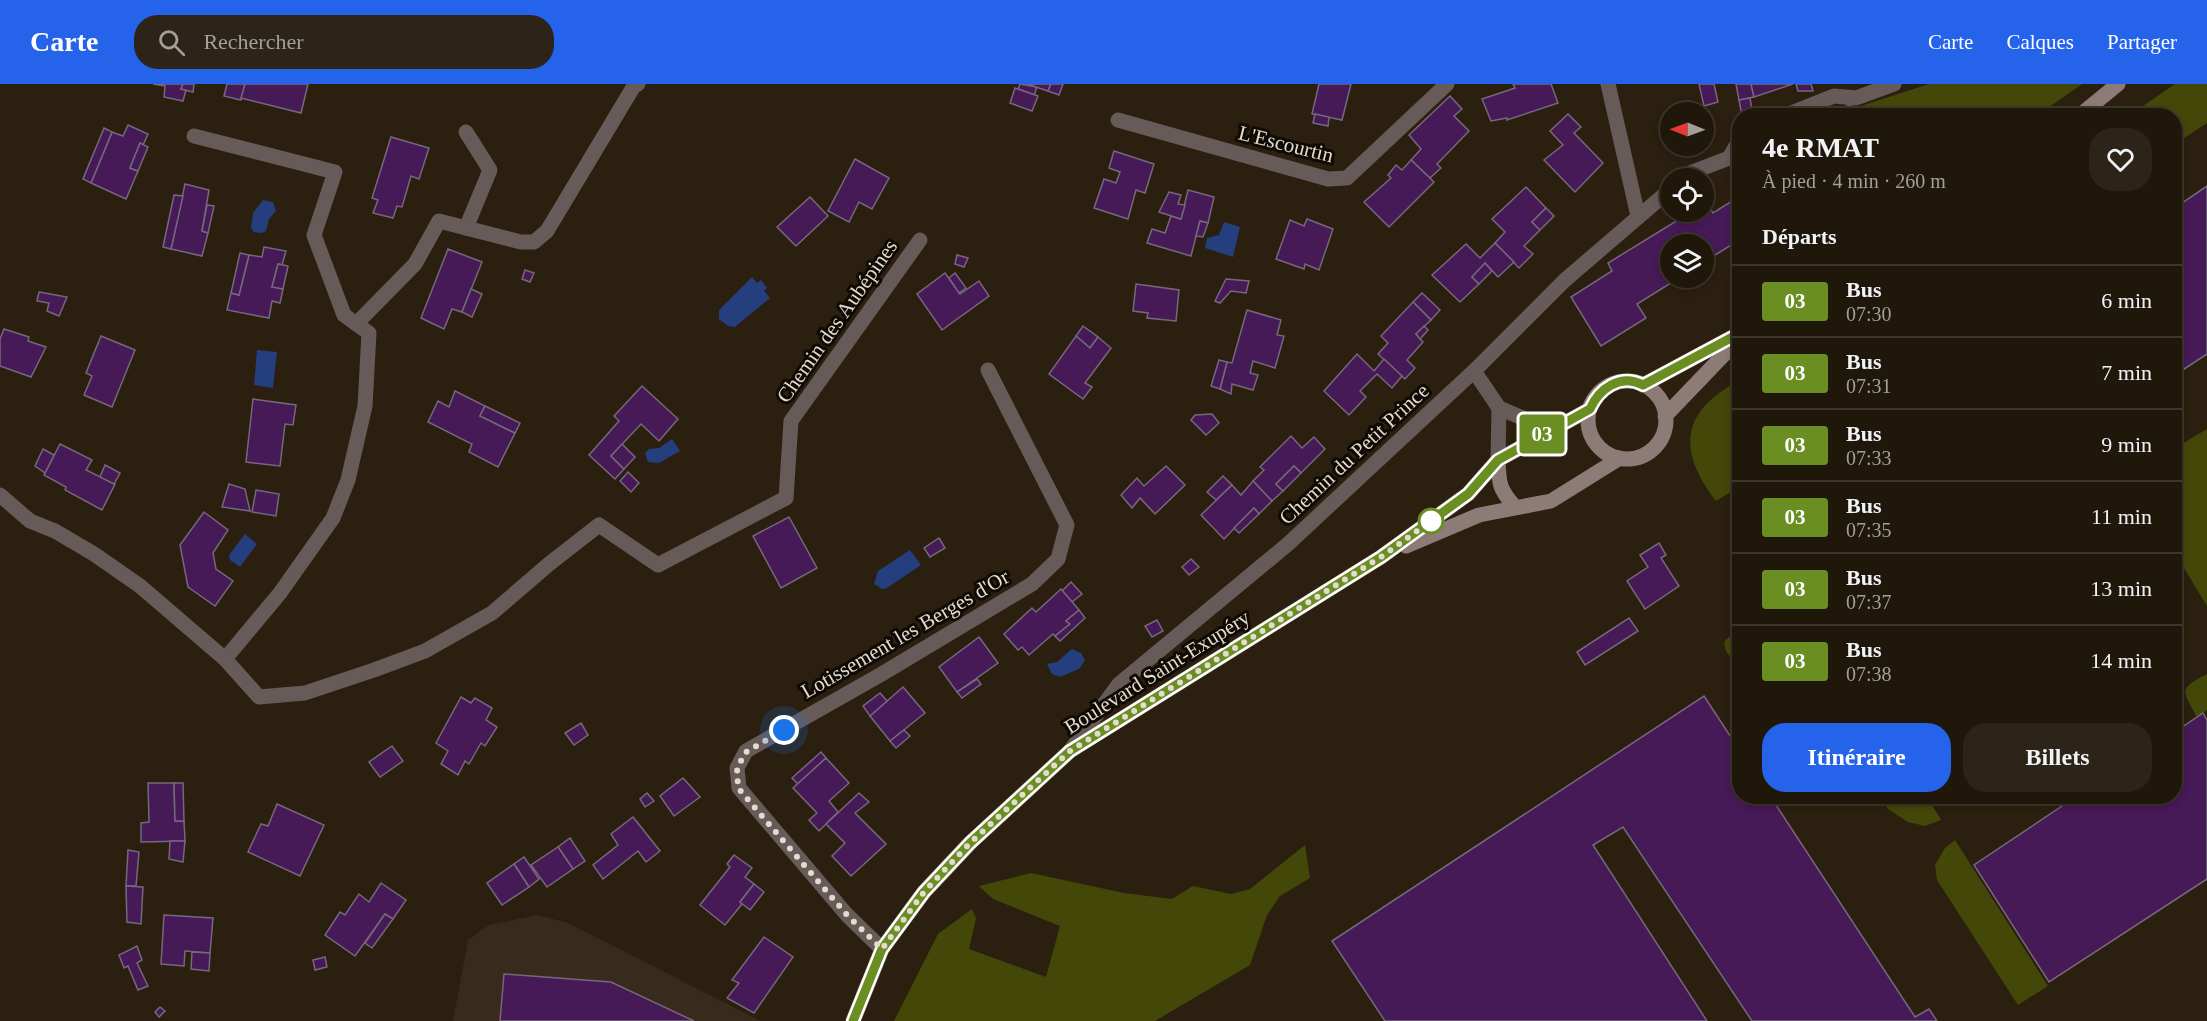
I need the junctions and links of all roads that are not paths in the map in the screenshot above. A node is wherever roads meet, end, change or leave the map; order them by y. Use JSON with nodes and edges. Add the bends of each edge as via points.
{"nodes":[{"id":1,"x":638,"y":84,"type":"edge"},
{"id":2,"x":1447,"y":84,"type":"edge"},
{"id":3,"x":1608,"y":84,"type":"edge"},
{"id":4,"x":1894,"y":84,"type":"edge"},
{"id":5,"x":2118,"y":84,"type":"edge"},
{"id":6,"x":1804,"y":108,"type":"edge"},
{"id":7,"x":2089,"y":108,"type":"edge"},
{"id":8,"x":1118,"y":120,"type":"dead end"},
{"id":9,"x":466,"y":132,"type":"dead end"},
{"id":10,"x":194,"y":136,"type":"dead end"},
{"id":11,"x":1732,"y":153,"type":"edge"},
{"id":12,"x":1703,"y":168,"type":"edge"},
{"id":13,"x":1660,"y":198,"type":"edge"},
{"id":14,"x":1638,"y":216,"type":"junction"},
{"id":15,"x":466,"y":228,"type":"junction"},
{"id":16,"x":920,"y":240,"type":"dead end"},
{"id":17,"x":356,"y":324,"type":"junction"},
{"id":18,"x":1732,"y":339,"type":"edge"},
{"id":19,"x":1732,"y":344,"type":"edge"},
{"id":20,"x":988,"y":370,"type":"dead end"},
{"id":21,"x":1474,"y":371,"type":"junction"},
{"id":22,"x":1643,"y":385,"type":"junction"},
{"id":23,"x":1499,"y":408,"type":"junction"},
{"id":24,"x":1590,"y":409,"type":"junction"},
{"id":25,"x":1665,"y":416,"type":"junction"},
{"id":26,"x":1551,"y":430,"type":"junction"},
{"id":27,"x":1620,"y":458,"type":"junction"},
{"id":28,"x":1498,"y":460,"type":"junction"},
{"id":29,"x":0,"y":495,"type":"edge"},
{"id":30,"x":1515,"y":507,"type":"junction"},
{"id":31,"x":1381,"y":557,"type":"junction"},
{"id":32,"x":225,"y":659,"type":"junction"},
{"id":33,"x":1070,"y":751,"type":"junction"},
{"id":34,"x":882,"y":949,"type":"junction"},
{"id":35,"x":853,"y":1021,"type":"edge"}],
"edges":[{"from":1,"to":15,"type":"street","via":[[547,231],[534,242]]},
{"from":2,"to":8,"type":"street","name":"L'Escourtin","via":[[1347,178],[1328,179]]},
{"from":3,"to":14,"type":"street"},
{"from":4,"to":6,"type":"street","via":[[1856,98],[1834,96]]},
{"from":5,"to":7,"type":"main road"},
{"from":9,"to":15,"type":"street","via":[[490,170]]},
{"from":10,"to":17,"type":"street","via":[[335,172],[314,235],[344,315]]},
{"from":11,"to":12,"type":"street"},
{"from":13,"to":14,"type":"street","name":"Chemin du Petit Prince"},
{"from":14,"to":21,"type":"street","name":"Chemin du Petit Prince","via":[[1565,280]]},
{"from":15,"to":17,"type":"street","via":[[439,221],[415,264]]},
{"from":16,"to":32,"type":"street","name":"Chemin des Aubépines","via":[[791,421],[786,498],[658,566],[599,525],[492,613],[425,651],[304,693],[259,697]]},
{"from":17,"to":32,"type":"street","via":[[369,333],[366,396],[348,480],[333,518],[280,593]]},
{"from":18,"to":22,"type":"main road"},
{"from":19,"to":25,"type":"main road"},
{"from":20,"to":34,"type":"street","name":"Lotissement les Berges d'Or","via":[[1066,525],[1058,559],[1032,584],[746,752],[737,768],[738,788],[847,915]]},
{"from":21,"to":23,"type":"street"},
{"from":21,"to":33,"type":"street","name":"Chemin du Petit Prince","via":[[1288,544],[1119,684]]},
{"from":22,"to":24,"type":"main road","via":[[1614,383],[1603,389]]},
{"from":22,"to":25,"type":"main road","via":[[1659,396]]},
{"from":23,"to":26,"type":"street"},
{"from":23,"to":28,"type":"street"},
{"from":24,"to":26,"type":"main road","name":"Boulevard Saint-Exupéry"},
{"from":24,"to":27,"type":"main road","via":[[1591,434],[1608,454]]},
{"from":25,"to":27,"type":"main road","via":[[1657,446],[1640,456]]},
{"from":26,"to":28,"type":"main road","name":"Boulevard Saint-Exupéry"},
{"from":27,"to":30,"type":"main road","name":"Boulevard Saint-Exupéry","via":[[1551,501]]},
{"from":28,"to":30,"type":"main road","via":[[1502,493]]},
{"from":28,"to":31,"type":"main road","name":"Boulevard Saint-Exupéry","via":[[1468,494]]},
{"from":29,"to":32,"type":"street","name":"Chemin des Aubépines","via":[[30,521],[94,554],[140,586]]},
{"from":30,"to":31,"type":"main road","name":"Boulevard Saint-Exupéry","via":[[1479,515]]},
{"from":31,"to":33,"type":"main road","name":"Boulevard Saint-Exupéry"},
{"from":33,"to":34,"type":"main road","name":"Boulevard Saint-Exupéry","via":[[970,843],[924,892]]},
{"from":34,"to":35,"type":"main road","name":"Boulevard Saint-Exupéry"}]}
